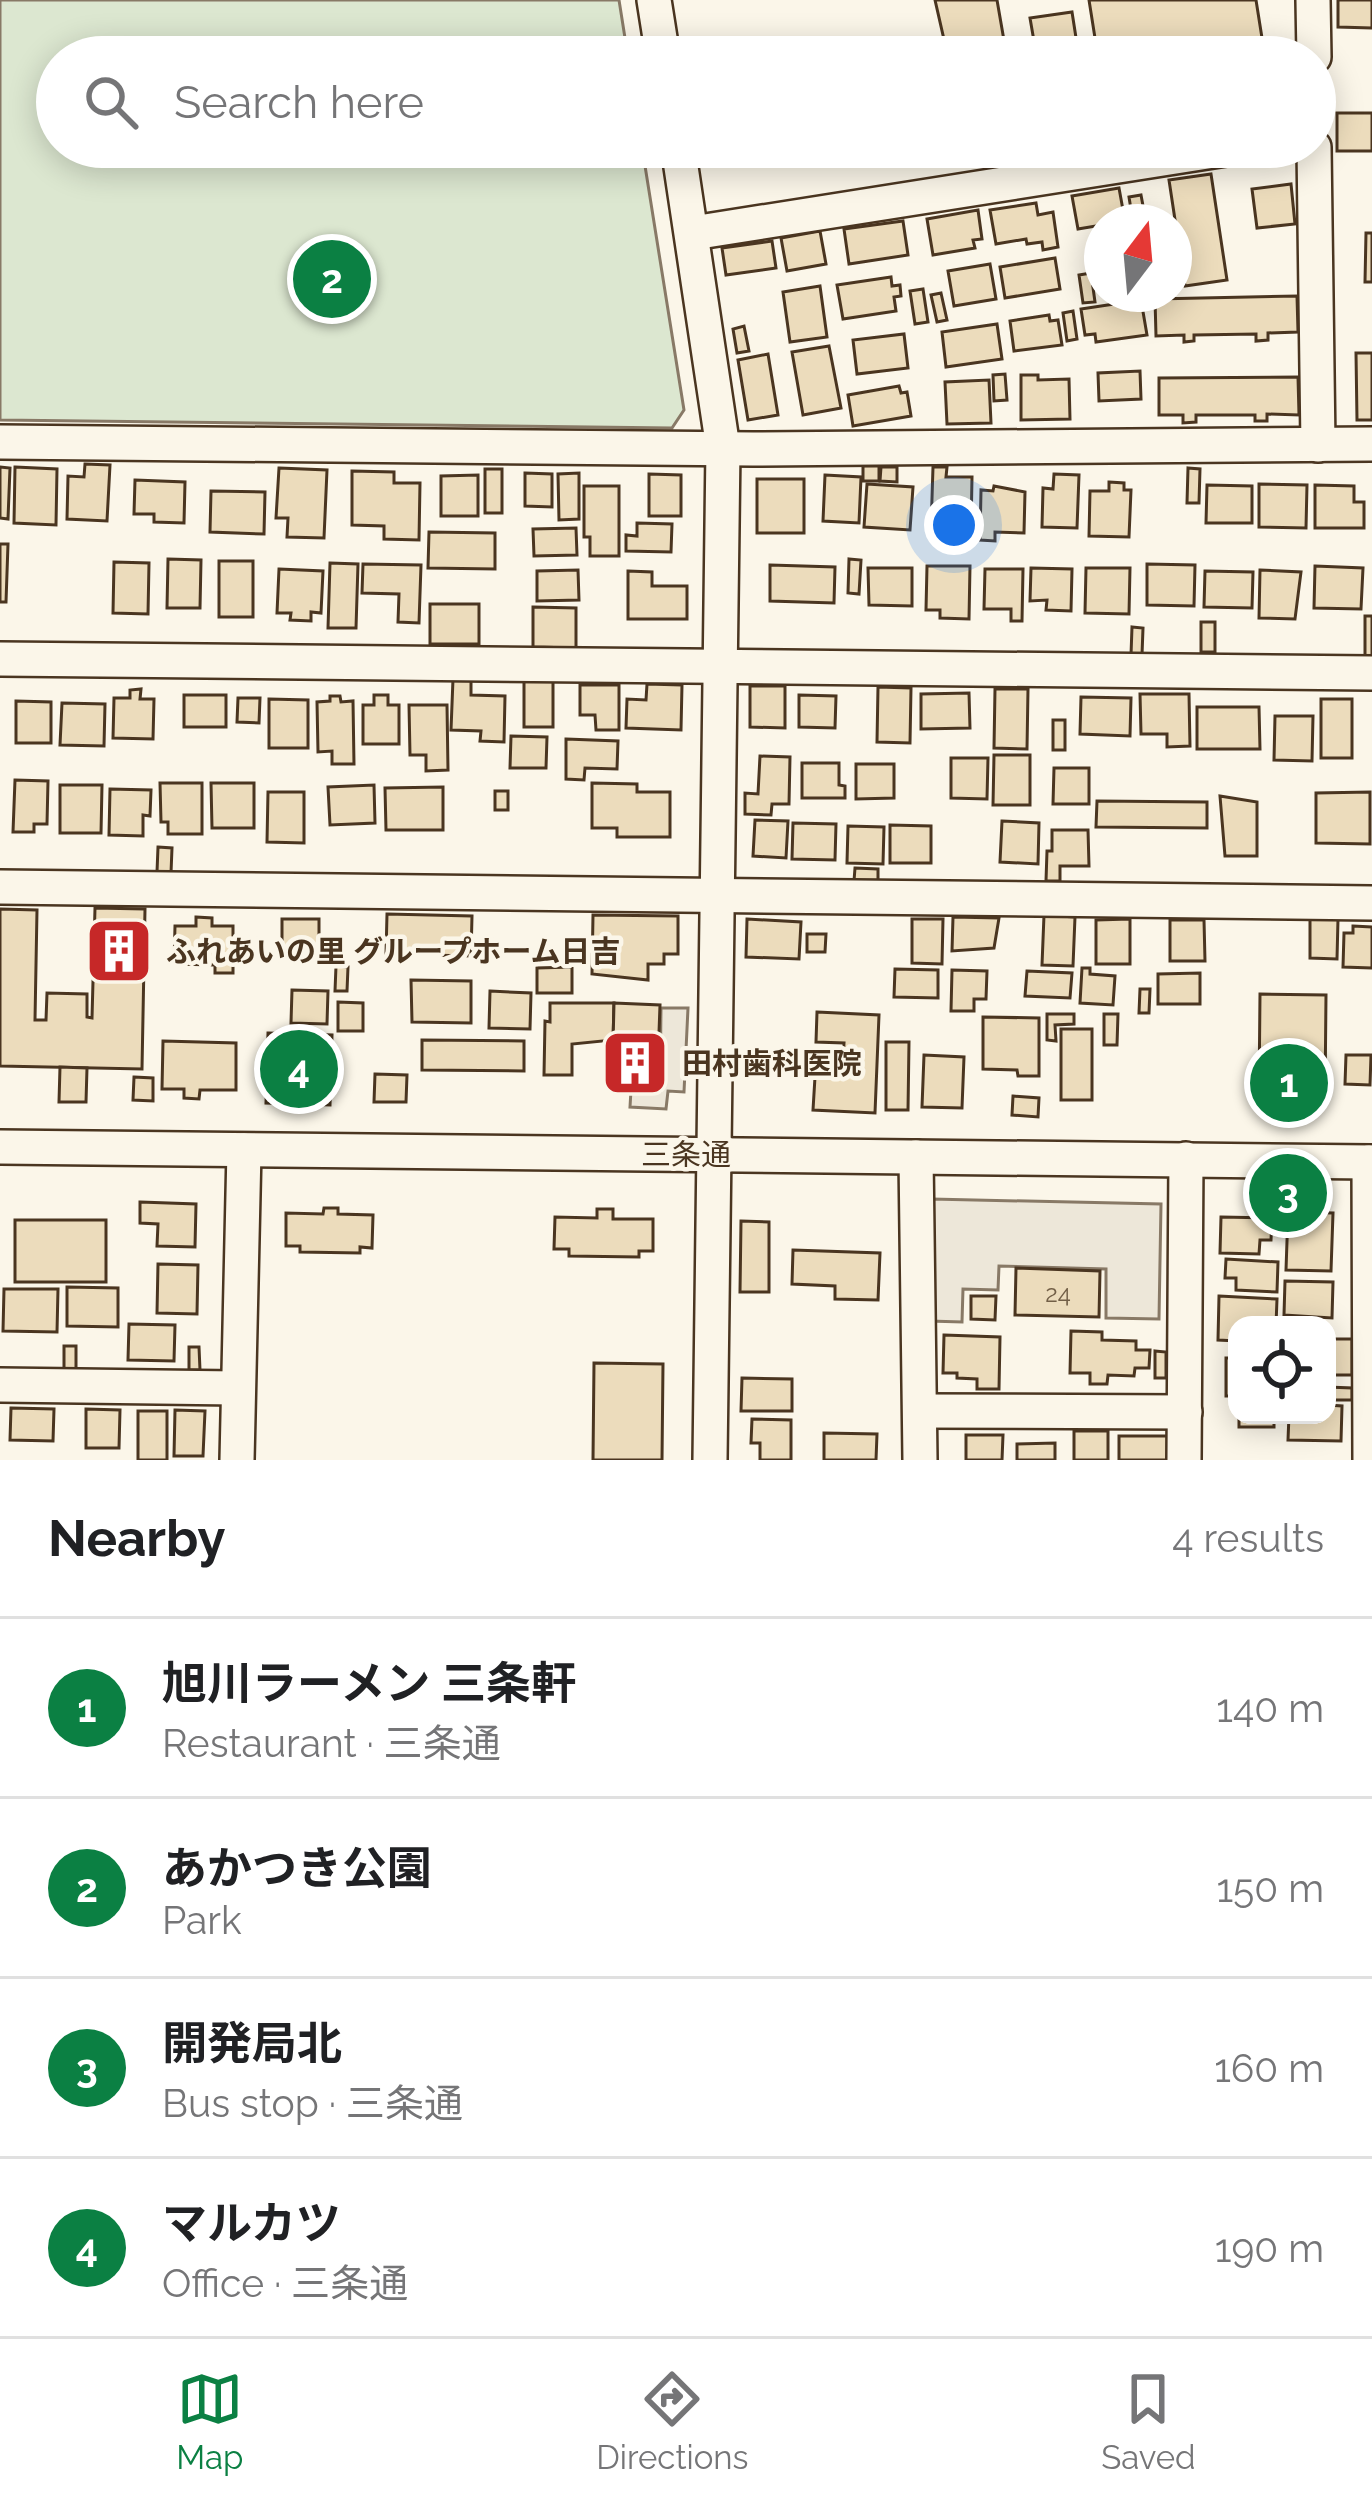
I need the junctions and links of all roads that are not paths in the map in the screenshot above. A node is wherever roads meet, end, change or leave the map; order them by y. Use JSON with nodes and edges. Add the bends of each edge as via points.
{"nodes":[{"id":1,"x":654,"y":0,"type":"edge"},
{"id":2,"x":1312,"y":0,"type":"edge"},
{"id":3,"x":660,"y":36,"type":"edge"},
{"id":4,"x":1313,"y":36,"type":"edge"},
{"id":5,"x":681,"y":168,"type":"edge"},
{"id":6,"x":1105,"y":168,"type":"edge"},
{"id":7,"x":1314,"y":168,"type":"edge"},
{"id":8,"x":692,"y":233,"type":"junction"},
{"id":9,"x":0,"y":442,"type":"edge"},
{"id":10,"x":1372,"y":444,"type":"edge"},
{"id":11,"x":1318,"y":445,"type":"junction"},
{"id":12,"x":723,"y":448,"type":"junction"},
{"id":13,"x":0,"y":659,"type":"edge"},
{"id":14,"x":721,"y":666,"type":"junction"},
{"id":15,"x":1372,"y":673,"type":"edge"},
{"id":16,"x":0,"y":887,"type":"edge"},
{"id":17,"x":717,"y":895,"type":"junction"},
{"id":18,"x":1372,"y":903,"type":"edge"},
{"id":19,"x":0,"y":1147,"type":"edge"},
{"id":20,"x":244,"y":1150,"type":"junction"},
{"id":21,"x":715,"y":1154,"type":"junction"},
{"id":22,"x":916,"y":1157,"type":"junction"},
{"id":23,"x":1186,"y":1159,"type":"junction"},
{"id":24,"x":1371,"y":1162,"type":"edge"},
{"id":25,"x":0,"y":1385,"type":"edge"},
{"id":26,"x":237,"y":1388,"type":"junction"},
{"id":27,"x":921,"y":1411,"type":"junction"},
{"id":28,"x":1184,"y":1412,"type":"junction"},
{"id":29,"x":237,"y":1460,"type":"edge"},
{"id":30,"x":710,"y":1460,"type":"edge"},
{"id":31,"x":920,"y":1460,"type":"edge"},
{"id":32,"x":1184,"y":1460,"type":"edge"},
{"id":33,"x":1370,"y":1460,"type":"edge"}],
"edges":[{"from":1,"to":3,"type":"street"},
{"from":2,"to":4,"type":"street"},
{"from":5,"to":8,"type":"street"},
{"from":6,"to":8,"type":"street"},
{"from":7,"to":11,"type":"street"},
{"from":8,"to":12,"type":"street"},
{"from":9,"to":12,"type":"street"},
{"from":10,"to":11,"type":"street"},
{"from":11,"to":12,"type":"street"},
{"from":12,"to":14,"type":"street"},
{"from":13,"to":14,"type":"street"},
{"from":14,"to":15,"type":"street"},
{"from":14,"to":17,"type":"street"},
{"from":16,"to":17,"type":"street"},
{"from":17,"to":18,"type":"street"},
{"from":17,"to":21,"type":"street"},
{"from":19,"to":20,"type":"street","name":"三条通"},
{"from":20,"to":21,"type":"street","name":"三条通"},
{"from":20,"to":26,"type":"street"},
{"from":21,"to":22,"type":"street","name":"三条通"},
{"from":21,"to":30,"type":"street"},
{"from":22,"to":23,"type":"street","name":"三条通"},
{"from":22,"to":27,"type":"street"},
{"from":23,"to":24,"type":"street","name":"三条通"},
{"from":23,"to":28,"type":"street"},
{"from":24,"to":33,"type":"street"},
{"from":25,"to":26,"type":"street"},
{"from":26,"to":29,"type":"street"},
{"from":27,"to":28,"type":"street"},
{"from":27,"to":31,"type":"street"},
{"from":28,"to":32,"type":"street"}]}
